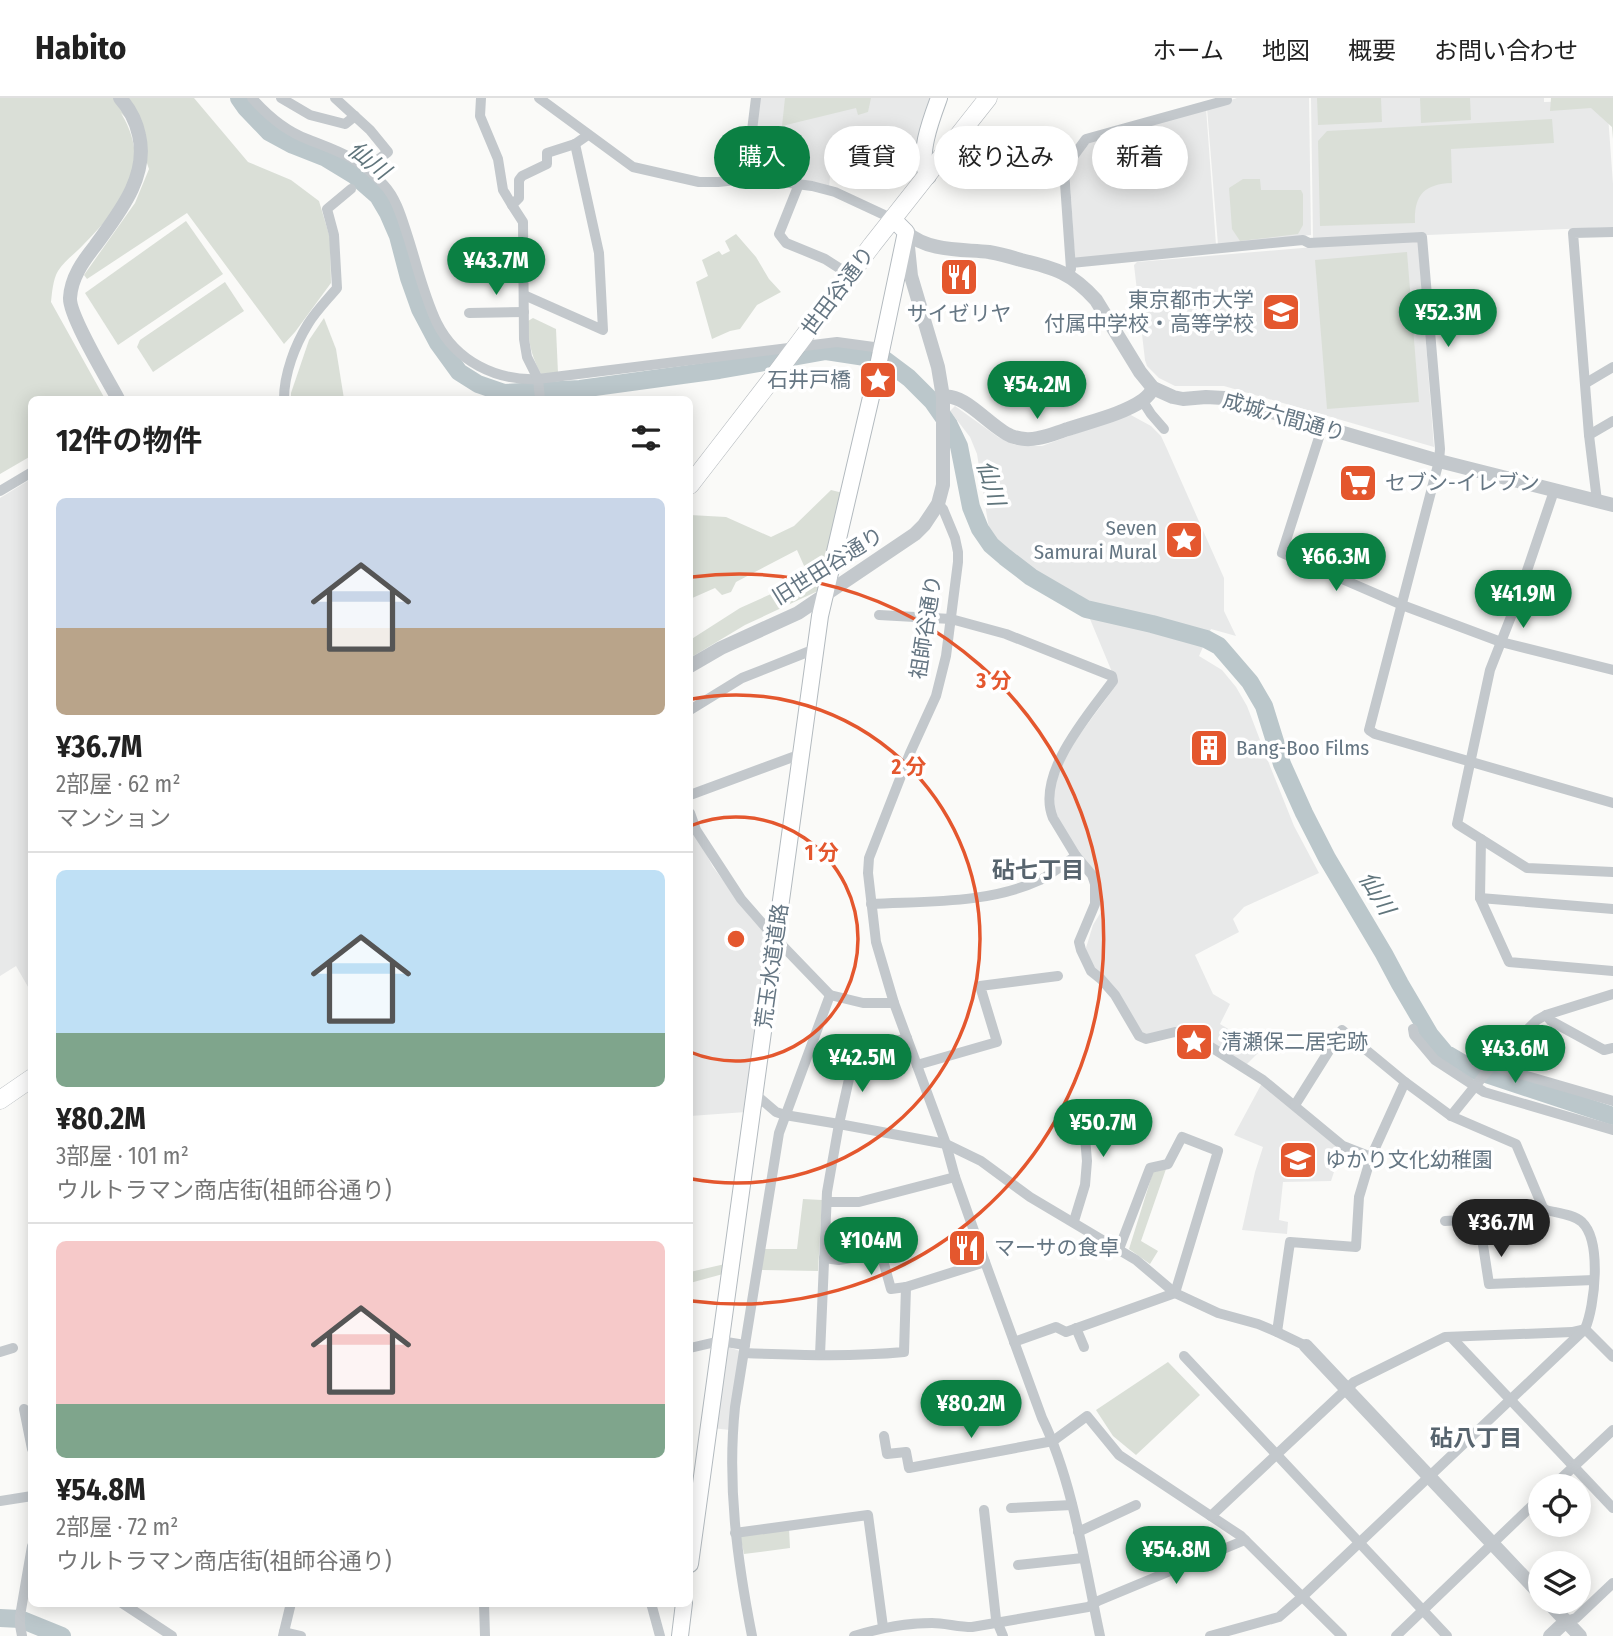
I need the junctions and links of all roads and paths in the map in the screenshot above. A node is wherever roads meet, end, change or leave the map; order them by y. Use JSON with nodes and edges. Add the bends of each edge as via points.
{"nodes":[{"id":1,"x":120,"y":98,"type":"edge"},
{"id":2,"x":252,"y":98,"type":"edge"},
{"id":3,"x":281,"y":98,"type":"edge"},
{"id":4,"x":335,"y":98,"type":"edge"},
{"id":5,"x":481,"y":98,"type":"edge"},
{"id":6,"x":539,"y":98,"type":"edge"},
{"id":7,"x":756,"y":98,"type":"edge"},
{"id":8,"x":939,"y":98,"type":"edge"},
{"id":9,"x":988,"y":98,"type":"edge"},
{"id":10,"x":1226,"y":98,"type":"edge"},
{"id":11,"x":355,"y":116,"type":"junction"},
{"id":12,"x":753,"y":126,"type":"edge"},
{"id":13,"x":588,"y":135,"type":"junction"},
{"id":14,"x":575,"y":144,"type":"junction"},
{"id":15,"x":367,"y":168,"type":"junction"},
{"id":16,"x":928,"y":176,"type":"junction"},
{"id":17,"x":714,"y":182,"type":"edge"},
{"id":18,"x":810,"y":186,"type":"edge"},
{"id":19,"x":351,"y":189,"type":"dead end"},
{"id":20,"x":797,"y":189,"type":"edge"},
{"id":21,"x":512,"y":205,"type":"junction"},
{"id":22,"x":900,"y":226,"type":"junction"},
{"id":23,"x":1613,"y":232,"type":"edge"},
{"id":24,"x":1070,"y":269,"type":"junction"},
{"id":25,"x":850,"y":275,"type":"junction"},
{"id":26,"x":904,"y":275,"type":"junction"},
{"id":27,"x":524,"y":295,"type":"junction"},
{"id":28,"x":524,"y":312,"type":"junction"},
{"id":29,"x":469,"y":313,"type":"dead end"},
{"id":30,"x":796,"y":347,"type":"junction"},
{"id":31,"x":881,"y":349,"type":"junction"},
{"id":32,"x":1613,"y":367,"type":"edge"},
{"id":33,"x":538,"y":379,"type":"junction"},
{"id":34,"x":1586,"y":383,"type":"junction"},
{"id":35,"x":1153,"y":388,"type":"junction"},
{"id":36,"x":116,"y":396,"type":"edge"},
{"id":37,"x":284,"y":396,"type":"edge"},
{"id":38,"x":540,"y":396,"type":"edge"},
{"id":39,"x":1142,"y":400,"type":"junction"},
{"id":40,"x":943,"y":401,"type":"junction"},
{"id":41,"x":1613,"y":421,"type":"edge"},
{"id":42,"x":1322,"y":428,"type":"junction"},
{"id":43,"x":1164,"y":429,"type":"dead end"},
{"id":44,"x":1589,"y":435,"type":"junction"},
{"id":45,"x":1439,"y":461,"type":"junction"},
{"id":46,"x":28,"y":474,"type":"edge"},
{"id":47,"x":693,"y":481,"type":"edge"},
{"id":48,"x":0,"y":491,"type":"edge"},
{"id":49,"x":1554,"y":491,"type":"junction"},
{"id":50,"x":1597,"y":501,"type":"junction"},
{"id":51,"x":938,"y":504,"type":"junction"},
{"id":52,"x":1613,"y":505,"type":"edge"},
{"id":53,"x":823,"y":597,"type":"junction"},
{"id":54,"x":1402,"y":605,"type":"junction"},
{"id":55,"x":880,"y":615,"type":"dead end"},
{"id":56,"x":951,"y":619,"type":"junction"},
{"id":57,"x":1501,"y":642,"type":"junction"},
{"id":58,"x":816,"y":649,"type":"junction"},
{"id":59,"x":693,"y":664,"type":"edge"},
{"id":60,"x":1613,"y":670,"type":"edge"},
{"id":61,"x":693,"y":708,"type":"edge"},
{"id":62,"x":801,"y":757,"type":"junction"},
{"id":63,"x":1469,"y":762,"type":"junction"},
{"id":64,"x":693,"y":794,"type":"edge"},
{"id":65,"x":1613,"y":803,"type":"edge"},
{"id":66,"x":693,"y":822,"type":"edge"},
{"id":67,"x":1481,"y":839,"type":"junction"},
{"id":68,"x":1076,"y":856,"type":"junction"},
{"id":69,"x":1613,"y":872,"type":"edge"},
{"id":70,"x":1480,"y":898,"type":"junction"},
{"id":71,"x":871,"y":904,"type":"junction"},
{"id":72,"x":1613,"y":909,"type":"edge"},
{"id":73,"x":776,"y":939,"type":"junction"},
{"id":74,"x":1613,"y":971,"type":"edge"},
{"id":75,"x":1058,"y":976,"type":"dead end"},
{"id":76,"x":1613,"y":994,"type":"edge"},
{"id":77,"x":830,"y":995,"type":"junction"},
{"id":78,"x":894,"y":1003,"type":"junction"},
{"id":79,"x":1546,"y":1016,"type":"junction"},
{"id":80,"x":1413,"y":1029,"type":"dead end"},
{"id":81,"x":906,"y":1038,"type":"junction"},
{"id":82,"x":1613,"y":1048,"type":"edge"},
{"id":83,"x":811,"y":1051,"type":"junction"},
{"id":84,"x":855,"y":1052,"type":"junction"},
{"id":85,"x":917,"y":1065,"type":"junction"},
{"id":86,"x":1491,"y":1066,"type":"junction"},
{"id":87,"x":28,"y":1081,"type":"edge"},
{"id":88,"x":1405,"y":1082,"type":"junction"},
{"id":89,"x":1476,"y":1084,"type":"junction"},
{"id":90,"x":755,"y":1094,"type":"junction"},
{"id":91,"x":0,"y":1100,"type":"edge"},
{"id":92,"x":1613,"y":1101,"type":"edge"},
{"id":93,"x":1295,"y":1105,"type":"junction"},
{"id":94,"x":785,"y":1115,"type":"junction"},
{"id":95,"x":1451,"y":1116,"type":"junction"},
{"id":96,"x":839,"y":1124,"type":"junction"},
{"id":97,"x":1062,"y":1124,"type":"dead end"},
{"id":98,"x":1613,"y":1130,"type":"edge"},
{"id":99,"x":946,"y":1144,"type":"junction"},
{"id":100,"x":1371,"y":1157,"type":"junction"},
{"id":101,"x":955,"y":1177,"type":"junction"},
{"id":102,"x":827,"y":1202,"type":"junction"},
{"id":103,"x":1073,"y":1221,"type":"junction"},
{"id":104,"x":1445,"y":1222,"type":"dead end"},
{"id":105,"x":1119,"y":1249,"type":"junction"},
{"id":106,"x":824,"y":1258,"type":"junction"},
{"id":107,"x":985,"y":1262,"type":"junction"},
{"id":108,"x":1594,"y":1280,"type":"junction"},
{"id":109,"x":906,"y":1287,"type":"junction"},
{"id":110,"x":1175,"y":1293,"type":"junction"},
{"id":111,"x":1076,"y":1328,"type":"junction"},
{"id":112,"x":1585,"y":1329,"type":"junction"},
{"id":113,"x":1277,"y":1332,"type":"junction"},
{"id":114,"x":1451,"y":1337,"type":"junction"},
{"id":115,"x":720,"y":1341,"type":"junction"},
{"id":116,"x":1014,"y":1342,"type":"junction"},
{"id":117,"x":1306,"y":1346,"type":"joint"},
{"id":118,"x":693,"y":1347,"type":"edge"},
{"id":119,"x":1084,"y":1347,"type":"dead end"},
{"id":120,"x":13,"y":1348,"type":"dead end"},
{"id":121,"x":744,"y":1349,"type":"junction"},
{"id":122,"x":0,"y":1352,"type":"edge"},
{"id":123,"x":820,"y":1355,"type":"junction"},
{"id":124,"x":1184,"y":1356,"type":"dead end"},
{"id":125,"x":1613,"y":1357,"type":"edge"},
{"id":126,"x":1346,"y":1388,"type":"junction"},
{"id":127,"x":1510,"y":1400,"type":"junction"},
{"id":128,"x":24,"y":1409,"type":"dead end"},
{"id":129,"x":28,"y":1428,"type":"edge"},
{"id":130,"x":1613,"y":1430,"type":"edge"},
{"id":131,"x":884,"y":1436,"type":"dead end"},
{"id":132,"x":1053,"y":1441,"type":"junction"},
{"id":133,"x":1276,"y":1456,"type":"junction"},
{"id":134,"x":1574,"y":1466,"type":"junction"},
{"id":135,"x":1566,"y":1474,"type":"edge"},
{"id":136,"x":1429,"y":1476,"type":"junction"},
{"id":137,"x":28,"y":1497,"type":"edge"},
{"id":138,"x":0,"y":1502,"type":"edge"},
{"id":139,"x":1072,"y":1505,"type":"junction"},
{"id":140,"x":1136,"y":1505,"type":"dead end"},
{"id":141,"x":1011,"y":1508,"type":"dead end"},
{"id":142,"x":1613,"y":1508,"type":"edge"},
{"id":143,"x":1528,"y":1509,"type":"edge"},
{"id":144,"x":984,"y":1510,"type":"dead end"},
{"id":145,"x":1211,"y":1516,"type":"junction"},
{"id":146,"x":1078,"y":1532,"type":"junction"},
{"id":147,"x":735,"y":1533,"type":"junction"},
{"id":148,"x":1245,"y":1540,"type":"junction"},
{"id":149,"x":693,"y":1542,"type":"edge"},
{"id":150,"x":1358,"y":1543,"type":"junction"},
{"id":151,"x":1492,"y":1543,"type":"junction"},
{"id":152,"x":1083,"y":1558,"type":"junction"},
{"id":153,"x":1018,"y":1565,"type":"dead end"},
{"id":154,"x":28,"y":1577,"type":"edge"},
{"id":155,"x":1528,"y":1581,"type":"edge"},
{"id":156,"x":1613,"y":1583,"type":"edge"},
{"id":157,"x":1302,"y":1597,"type":"junction"},
{"id":158,"x":1093,"y":1604,"type":"junction"},
{"id":159,"x":128,"y":1607,"type":"edge"},
{"id":160,"x":287,"y":1607,"type":"edge"},
{"id":161,"x":484,"y":1607,"type":"edge"},
{"id":162,"x":653,"y":1607,"type":"edge"},
{"id":163,"x":684,"y":1607,"type":"edge"},
{"id":164,"x":1423,"y":1611,"type":"junction"},
{"id":165,"x":1559,"y":1614,"type":"edge"},
{"id":166,"x":1566,"y":1621,"type":"junction"},
{"id":167,"x":998,"y":1623,"type":"junction"},
{"id":168,"x":917,"y":1624,"type":"junction"},
{"id":169,"x":21,"y":1626,"type":"edge"},
{"id":170,"x":883,"y":1627,"type":"junction"},
{"id":171,"x":283,"y":1634,"type":"edge"},
{"id":172,"x":172,"y":1636,"type":"edge"},
{"id":173,"x":301,"y":1636,"type":"edge"},
{"id":174,"x":485,"y":1636,"type":"edge"},
{"id":175,"x":660,"y":1636,"type":"edge"},
{"id":176,"x":680,"y":1636,"type":"edge"},
{"id":177,"x":752,"y":1636,"type":"edge"},
{"id":178,"x":854,"y":1636,"type":"edge"},
{"id":179,"x":923,"y":1636,"type":"edge"},
{"id":180,"x":1003,"y":1636,"type":"edge"},
{"id":181,"x":1100,"y":1636,"type":"edge"},
{"id":182,"x":1210,"y":1636,"type":"edge"},
{"id":183,"x":1342,"y":1636,"type":"edge"},
{"id":184,"x":1395,"y":1636,"type":"edge"},
{"id":185,"x":1447,"y":1636,"type":"edge"},
{"id":186,"x":1550,"y":1636,"type":"edge"},
{"id":187,"x":1580,"y":1636,"type":"edge"}],
"edges":[{"from":1,"to":36,"type":"street","via":[[137,125],[142,147],[137,178],[74,279],[69,301]]},
{"from":2,"to":15,"type":"street","via":[[296,134],[338,150]]},
{"from":3,"to":11,"type":"street","via":[[310,115],[345,124]]},
{"from":4,"to":11,"type":"street"},
{"from":5,"to":21,"type":"street","via":[[480,116]]},
{"from":6,"to":13,"type":"street"},
{"from":7,"to":12,"type":"street"},
{"from":8,"to":16,"type":"main road","via":[[926,142],[923,169]]},
{"from":9,"to":16,"type":"main road","name":"世田谷通り"},
{"from":10,"to":24,"type":"street","via":[[1086,139],[1064,169]]},
{"from":11,"to":15,"type":"street","via":[[388,152]]},
{"from":13,"to":14,"type":"street"},
{"from":13,"to":17,"type":"street","via":[[633,167]]},
{"from":14,"to":21,"type":"street","via":[[547,153],[547,164],[522,176],[519,198]]},
{"from":14,"to":27,"type":"street","via":[[599,253],[603,330]]},
{"from":15,"to":33,"type":"street","via":[[393,196],[435,318],[452,345],[494,374]]},
{"from":16,"to":22,"type":"main road","name":"世田谷通り"},
{"from":18,"to":22,"type":"street","via":[[835,192]]},
{"from":19,"to":37,"type":"street","via":[[327,209],[334,235],[337,288],[297,345]]},
{"from":20,"to":25,"type":"street","via":[[779,234],[786,243],[825,258]]},
{"from":21,"to":27,"type":"street","via":[[523,222]]},
{"from":22,"to":24,"type":"street","via":[[916,240],[939,247]]},
{"from":22,"to":25,"type":"main road","name":"世田谷通り"},
{"from":22,"to":26,"type":"main road"},
{"from":23,"to":34,"type":"street","via":[[1573,233]]},
{"from":24,"to":35,"type":"street","via":[[1096,300]]},
{"from":24,"to":45,"type":"street","via":[[1303,240],[1422,237]]},
{"from":25,"to":30,"type":"main road","name":"世田谷通り"},
{"from":26,"to":31,"type":"main road"},
{"from":26,"to":40,"type":"street","via":[[938,367]]},
{"from":27,"to":28,"type":"street"},
{"from":28,"to":29,"type":"street"},
{"from":28,"to":33,"type":"street","via":[[527,357]]},
{"from":30,"to":31,"type":"street","via":[[843,342]]},
{"from":30,"to":33,"type":"street"},
{"from":30,"to":47,"type":"main road","name":"世田谷通り"},
{"from":31,"to":53,"type":"main road","name":"荒玉水道道路"},
{"from":32,"to":34,"type":"street"},
{"from":33,"to":38,"type":"street"},
{"from":34,"to":44,"type":"street"},
{"from":35,"to":39,"type":"street"},
{"from":35,"to":42,"type":"street","name":"成城六間通り","via":[[1183,399],[1224,398]]},
{"from":39,"to":40,"type":"street","via":[[1089,422],[1028,439],[1004,432],[958,398],[950,396]]},
{"from":39,"to":43,"type":"street"},
{"from":40,"to":51,"type":"street","via":[[943,485]]},
{"from":41,"to":44,"type":"street"},
{"from":42,"to":45,"type":"street","name":"成城六間通り"},
{"from":42,"to":54,"type":"street","via":[[1282,553]]},
{"from":44,"to":50,"type":"street"},
{"from":45,"to":49,"type":"street","name":"成城六間通り"},
{"from":45,"to":54,"type":"street"},
{"from":46,"to":48,"type":"street"},
{"from":49,"to":50,"type":"street","name":"成城六間通り"},
{"from":49,"to":57,"type":"street"},
{"from":50,"to":52,"type":"street","name":"成城六間通り"},
{"from":51,"to":53,"type":"street","name":"旧世田谷通り","via":[[915,534]]},
{"from":51,"to":56,"type":"street","name":"祖師谷通り","via":[[957,552]]},
{"from":53,"to":58,"type":"main road","name":"荒玉水道道路"},
{"from":53,"to":59,"type":"street","name":"旧世田谷通り"},
{"from":54,"to":57,"type":"street"},
{"from":54,"to":63,"type":"street","via":[[1369,730]]},
{"from":55,"to":56,"type":"street"},
{"from":56,"to":68,"type":"street","via":[[1006,634],[1112,676],[1113,681],[1066,745],[1051,783],[1051,812]]},
{"from":56,"to":71,"type":"street","name":"祖師谷通り","via":[[936,696],[869,858]]},
{"from":57,"to":60,"type":"street"},
{"from":57,"to":63,"type":"street"},
{"from":58,"to":61,"type":"street","via":[[742,678]]},
{"from":58,"to":62,"type":"main road","name":"荒玉水道道路"},
{"from":62,"to":64,"type":"street"},
{"from":62,"to":73,"type":"main road","name":"荒玉水道道路"},
{"from":63,"to":65,"type":"street"},
{"from":63,"to":67,"type":"street","via":[[1457,824]]},
{"from":66,"to":73,"type":"street","via":[[741,899]]},
{"from":67,"to":69,"type":"street","via":[[1527,869]]},
{"from":67,"to":70,"type":"street"},
{"from":68,"to":71,"type":"street","via":[[1038,881],[995,895]]},
{"from":68,"to":93,"type":"street","via":[[1095,884],[1095,904],[1080,950],[1139,1036],[1146,1040],[1175,1032],[1195,1037]]},
{"from":70,"to":72,"type":"street"},
{"from":70,"to":74,"type":"street","via":[[1509,962]]},
{"from":71,"to":78,"type":"street","name":"祖師谷通り","via":[[876,942]]},
{"from":73,"to":77,"type":"street"},
{"from":73,"to":90,"type":"main road","name":"荒玉水道道路"},
{"from":75,"to":85,"type":"street","via":[[980,986],[998,1042]]},
{"from":76,"to":79,"type":"street"},
{"from":77,"to":78,"type":"street","via":[[863,1003]]},
{"from":77,"to":83,"type":"street"},
{"from":78,"to":81,"type":"street","name":"祖師谷通り"},
{"from":79,"to":82,"type":"street","via":[[1604,1050]]},
{"from":79,"to":86,"type":"street"},
{"from":80,"to":89,"type":"street","via":[[1435,1060]]},
{"from":81,"to":84,"type":"street"},
{"from":81,"to":85,"type":"street","name":"祖師谷通り"},
{"from":83,"to":84,"type":"street"},
{"from":83,"to":94,"type":"street"},
{"from":84,"to":96,"type":"street"},
{"from":85,"to":99,"type":"street","name":"祖師谷通り"},
{"from":86,"to":89,"type":"street"},
{"from":86,"to":92,"type":"street"},
{"from":87,"to":91,"type":"main road"},
{"from":88,"to":93,"type":"street","via":[[1342,1030]]},
{"from":88,"to":95,"type":"street"},
{"from":88,"to":100,"type":"street"},
{"from":89,"to":95,"type":"street"},
{"from":89,"to":98,"type":"street","via":[[1484,1092]]},
{"from":90,"to":94,"type":"street"},
{"from":90,"to":115,"type":"main road","name":"荒玉水道道路"},
{"from":93,"to":100,"type":"street","via":[[1342,1146]]},
{"from":94,"to":96,"type":"street"},
{"from":94,"to":121,"type":"street"},
{"from":95,"to":108,"type":"street","via":[[1516,1144],[1543,1208],[1584,1224],[1594,1250]]},
{"from":96,"to":99,"type":"street"},
{"from":96,"to":102,"type":"street"},
{"from":97,"to":103,"type":"street","via":[[1086,1137],[1085,1185]]},
{"from":99,"to":101,"type":"street","name":"祖師谷通り"},
{"from":99,"to":103,"type":"street","via":[[981,1161]]},
{"from":100,"to":113,"type":"street","via":[[1360,1197],[1356,1247],[1290,1242]]},
{"from":101,"to":102,"type":"street","via":[[859,1202]]},
{"from":101,"to":107,"type":"street","name":"祖師谷通り"},
{"from":102,"to":106,"type":"street"},
{"from":103,"to":105,"type":"street"},
{"from":104,"to":108,"type":"street","via":[[1479,1219],[1489,1284]]},
{"from":105,"to":110,"type":"street"},
{"from":105,"to":110,"type":"street","via":[[1150,1168],[1168,1164],[1182,1137],[1218,1151]]},
{"from":106,"to":109,"type":"street","via":[[839,1260],[881,1252],[891,1289]]},
{"from":106,"to":123,"type":"street"},
{"from":107,"to":109,"type":"street"},
{"from":107,"to":116,"type":"street","name":"祖師谷通り"},
{"from":108,"to":112,"type":"street"},
{"from":109,"to":123,"type":"street","via":[[904,1352]]},
{"from":110,"to":111,"type":"street"},
{"from":110,"to":113,"type":"street"},
{"from":111,"to":116,"type":"street","via":[[1066,1332],[1056,1327]]},
{"from":111,"to":119,"type":"street"},
{"from":112,"to":114,"type":"street"},
{"from":112,"to":125,"type":"street"},
{"from":112,"to":127,"type":"street"},
{"from":113,"to":117,"type":"street"},
{"from":114,"to":126,"type":"street"},
{"from":114,"to":127,"type":"street"},
{"from":115,"to":118,"type":"street"},
{"from":115,"to":121,"type":"street"},
{"from":115,"to":149,"type":"main road","name":"荒玉水道道路"},
{"from":116,"to":132,"type":"street","name":"祖師谷通り"},
{"from":117,"to":126,"type":"street"},
{"from":120,"to":122,"type":"street"},
{"from":121,"to":123,"type":"street"},
{"from":121,"to":147,"type":"street","via":[[731,1441]]},
{"from":124,"to":133,"type":"street"},
{"from":126,"to":133,"type":"street"},
{"from":126,"to":136,"type":"street"},
{"from":127,"to":134,"type":"street"},
{"from":127,"to":136,"type":"street"},
{"from":128,"to":129,"type":"street"},
{"from":130,"to":134,"type":"street"},
{"from":131,"to":132,"type":"street","via":[[887,1454],[906,1452],[909,1468]]},
{"from":132,"to":139,"type":"street","name":"祖師谷通り"},
{"from":132,"to":145,"type":"street","via":[[1087,1416],[1119,1455]]},
{"from":133,"to":145,"type":"street"},
{"from":133,"to":150,"type":"street"},
{"from":134,"to":135,"type":"street"},
{"from":134,"to":142,"type":"street"},
{"from":136,"to":150,"type":"street"},
{"from":136,"to":151,"type":"street"},
{"from":137,"to":138,"type":"street"},
{"from":139,"to":141,"type":"street"},
{"from":139,"to":146,"type":"street","name":"祖師谷通り"},
{"from":140,"to":146,"type":"street"},
{"from":143,"to":151,"type":"street"},
{"from":144,"to":167,"type":"street"},
{"from":145,"to":148,"type":"street"},
{"from":146,"to":152,"type":"street","name":"祖師谷通り"},
{"from":147,"to":170,"type":"street","via":[[868,1515]]},
{"from":147,"to":177,"type":"street"},
{"from":148,"to":157,"type":"street"},
{"from":148,"to":158,"type":"street"},
{"from":150,"to":157,"type":"street"},
{"from":150,"to":164,"type":"street"},
{"from":151,"to":155,"type":"street"},
{"from":151,"to":164,"type":"street"},
{"from":152,"to":153,"type":"street"},
{"from":152,"to":158,"type":"street","name":"祖師谷通り"},
{"from":154,"to":169,"type":"street"},
{"from":156,"to":166,"type":"street","via":[[1576,1618]]},
{"from":157,"to":182,"type":"street","via":[[1279,1617]]},
{"from":157,"to":183,"type":"street"},
{"from":158,"to":167,"type":"street"},
{"from":158,"to":181,"type":"street","name":"祖師谷通り"},
{"from":159,"to":172,"type":"street"},
{"from":160,"to":171,"type":"street"},
{"from":161,"to":174,"type":"street"},
{"from":162,"to":175,"type":"street"},
{"from":163,"to":176,"type":"main road"},
{"from":164,"to":184,"type":"street"},
{"from":164,"to":185,"type":"street"},
{"from":165,"to":166,"type":"street"},
{"from":166,"to":186,"type":"street"},
{"from":166,"to":187,"type":"street"},
{"from":167,"to":168,"type":"street","via":[[972,1627]]},
{"from":167,"to":180,"type":"street"},
{"from":168,"to":170,"type":"street"},
{"from":168,"to":179,"type":"street"},
{"from":170,"to":178,"type":"street"},
{"from":171,"to":173,"type":"street"}]}
